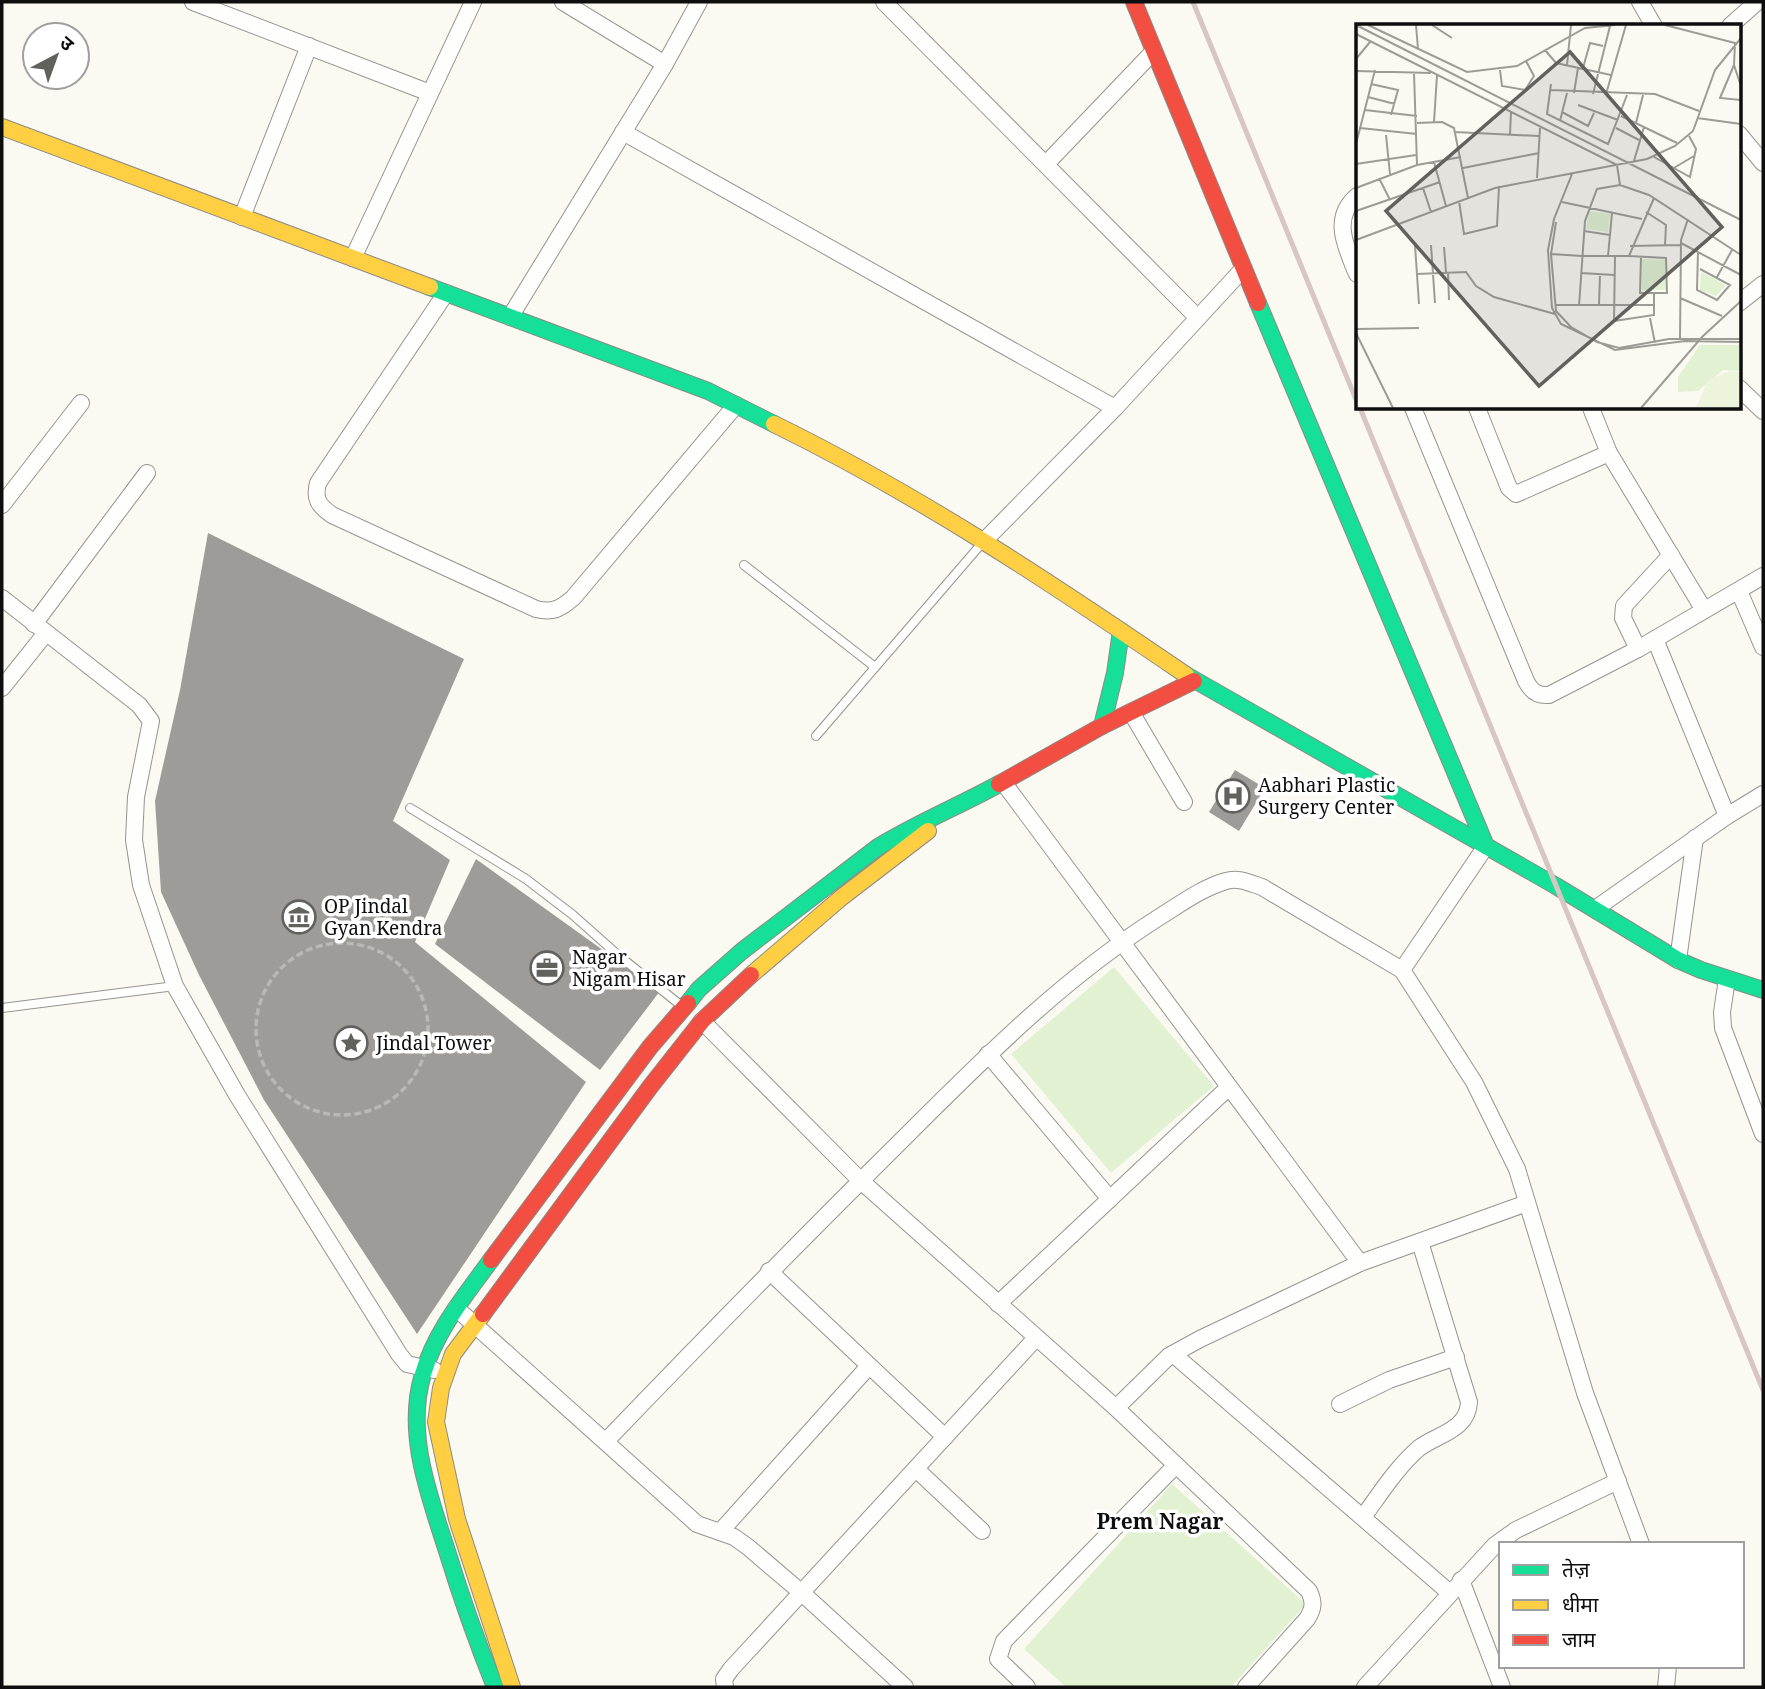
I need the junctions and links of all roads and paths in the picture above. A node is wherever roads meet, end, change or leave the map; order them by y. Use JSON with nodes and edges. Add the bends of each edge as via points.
{"nodes":[{"id":1,"x":192,"y":2,"type":"edge"},
{"id":2,"x":473,"y":2,"type":"edge"},
{"id":3,"x":563,"y":2,"type":"edge"},
{"id":4,"x":699,"y":2,"type":"edge"},
{"id":5,"x":884,"y":2,"type":"edge"},
{"id":6,"x":1134,"y":2,"type":"edge"},
{"id":7,"x":1640,"y":2,"type":"edge"},
{"id":8,"x":1757,"y":2,"type":"edge"},
{"id":9,"x":1653,"y":24,"type":"edge"},
{"id":10,"x":1732,"y":24,"type":"edge"},
{"id":11,"x":309,"y":46,"type":"junction"},
{"id":12,"x":1154,"y":51,"type":"junction"},
{"id":13,"x":666,"y":64,"type":"junction"},
{"id":14,"x":430,"y":93,"type":"junction"},
{"id":15,"x":2,"y":127,"type":"edge"},
{"id":16,"x":623,"y":132,"type":"junction"},
{"id":17,"x":1740,"y":135,"type":"edge"},
{"id":18,"x":1762,"y":158,"type":"edge"},
{"id":19,"x":1046,"y":164,"type":"junction"},
{"id":20,"x":1356,"y":197,"type":"edge"},
{"id":21,"x":242,"y":217,"type":"junction"},
{"id":22,"x":353,"y":258,"type":"junction"},
{"id":23,"x":1243,"y":269,"type":"junction"},
{"id":24,"x":1356,"y":272,"type":"edge"},
{"id":25,"x":1763,"y":284,"type":"edge"},
{"id":26,"x":446,"y":293,"type":"junction"},
{"id":27,"x":1740,"y":302,"type":"edge"},
{"id":28,"x":510,"y":317,"type":"junction"},
{"id":29,"x":1198,"y":318,"type":"junction"},
{"id":30,"x":1740,"y":389,"type":"edge"},
{"id":31,"x":81,"y":402,"type":"dead end"},
{"id":32,"x":736,"y":405,"type":"junction"},
{"id":33,"x":1115,"y":408,"type":"junction"},
{"id":34,"x":1414,"y":410,"type":"edge"},
{"id":35,"x":1478,"y":410,"type":"edge"},
{"id":36,"x":1592,"y":410,"type":"edge"},
{"id":37,"x":1763,"y":410,"type":"edge"},
{"id":38,"x":1609,"y":453,"type":"junction"},
{"id":39,"x":147,"y":473,"type":"dead end"},
{"id":40,"x":2,"y":505,"type":"edge"},
{"id":41,"x":984,"y":541,"type":"junction"},
{"id":42,"x":1671,"y":555,"type":"junction"},
{"id":43,"x":744,"y":565,"type":"dead end"},
{"id":44,"x":1763,"y":576,"type":"edge"},
{"id":45,"x":1739,"y":591,"type":"junction"},
{"id":46,"x":2,"y":598,"type":"edge"},
{"id":47,"x":1704,"y":610,"type":"junction"},
{"id":48,"x":40,"y":628,"type":"junction"},
{"id":49,"x":1121,"y":631,"type":"junction"},
{"id":50,"x":1655,"y":639,"type":"junction"},
{"id":51,"x":1763,"y":647,"type":"edge"},
{"id":52,"x":1638,"y":649,"type":"junction"},
{"id":53,"x":874,"y":667,"type":"junction"},
{"id":54,"x":1194,"y":681,"type":"junction"},
{"id":55,"x":2,"y":688,"type":"edge"},
{"id":56,"x":1131,"y":712,"type":"junction"},
{"id":57,"x":1102,"y":726,"type":"junction"},
{"id":58,"x":816,"y":736,"type":"dead end"},
{"id":59,"x":1003,"y":782,"type":"junction"},
{"id":60,"x":1763,"y":794,"type":"edge"},
{"id":61,"x":1184,"y":802,"type":"dead end"},
{"id":62,"x":960,"y":806,"type":"junction"},
{"id":63,"x":410,"y":808,"type":"dead end"},
{"id":64,"x":1727,"y":816,"type":"junction"},
{"id":65,"x":1695,"y":838,"type":"junction"},
{"id":66,"x":1486,"y":846,"type":"junction"},
{"id":67,"x":1595,"y":909,"type":"junction"},
{"id":68,"x":1121,"y":941,"type":"junction"},
{"id":69,"x":1678,"y":960,"type":"junction"},
{"id":70,"x":1402,"y":970,"type":"junction"},
{"id":71,"x":1727,"y":979,"type":"junction"},
{"id":72,"x":175,"y":985,"type":"junction"},
{"id":73,"x":1763,"y":990,"type":"edge"},
{"id":74,"x":683,"y":1007,"type":"junction"},
{"id":75,"x":2,"y":1008,"type":"edge"},
{"id":76,"x":702,"y":1021,"type":"junction"},
{"id":77,"x":988,"y":1054,"type":"junction"},
{"id":78,"x":1229,"y":1087,"type":"junction"},
{"id":79,"x":294,"y":1101,"type":"joint"},
{"id":80,"x":1763,"y":1134,"type":"edge"},
{"id":81,"x":861,"y":1181,"type":"junction"},
{"id":82,"x":1110,"y":1199,"type":"junction"},
{"id":83,"x":1527,"y":1203,"type":"junction"},
{"id":84,"x":1420,"y":1242,"type":"junction"},
{"id":85,"x":1360,"y":1263,"type":"junction"},
{"id":86,"x":769,"y":1271,"type":"junction"},
{"id":87,"x":998,"y":1304,"type":"junction"},
{"id":88,"x":456,"y":1308,"type":"junction"},
{"id":89,"x":475,"y":1324,"type":"junction"},
{"id":90,"x":1036,"y":1338,"type":"junction"},
{"id":91,"x":1173,"y":1354,"type":"junction"},
{"id":92,"x":1456,"y":1357,"type":"junction"},
{"id":93,"x":870,"y":1366,"type":"junction"},
{"id":94,"x":425,"y":1369,"type":"junction"},
{"id":95,"x":447,"y":1371,"type":"junction"},
{"id":96,"x":1340,"y":1404,"type":"dead end"},
{"id":97,"x":1116,"y":1408,"type":"junction"},
{"id":98,"x":945,"y":1437,"type":"junction"},
{"id":99,"x":606,"y":1441,"type":"junction"},
{"id":100,"x":1176,"y":1465,"type":"junction"},
{"id":101,"x":916,"y":1469,"type":"junction"},
{"id":102,"x":1618,"y":1481,"type":"junction"},
{"id":103,"x":1363,"y":1517,"type":"junction"},
{"id":104,"x":982,"y":1531,"type":"dead end"},
{"id":105,"x":720,"y":1532,"type":"junction"},
{"id":106,"x":1499,"y":1542,"type":"edge"},
{"id":107,"x":1499,"y":1542,"type":"edge"},
{"id":108,"x":1640,"y":1542,"type":"edge"},
{"id":109,"x":1455,"y":1587,"type":"junction"},
{"id":110,"x":802,"y":1592,"type":"junction"},
{"id":111,"x":1668,"y":1668,"type":"edge"},
{"id":112,"x":495,"y":1687,"type":"edge"},
{"id":113,"x":512,"y":1687,"type":"edge"},
{"id":114,"x":725,"y":1687,"type":"edge"},
{"id":115,"x":905,"y":1687,"type":"edge"},
{"id":116,"x":1027,"y":1687,"type":"edge"},
{"id":117,"x":1246,"y":1687,"type":"edge"},
{"id":118,"x":1365,"y":1687,"type":"edge"},
{"id":119,"x":1502,"y":1687,"type":"edge"},
{"id":120,"x":1666,"y":1687,"type":"edge"}],
"edges":[{"from":1,"to":11,"type":"street"},
{"from":2,"to":14,"type":"street"},
{"from":3,"to":13,"type":"street"},
{"from":4,"to":13,"type":"street"},
{"from":5,"to":19,"type":"street"},
{"from":6,"to":12,"type":"street"},
{"from":7,"to":9,"type":"street"},
{"from":8,"to":10,"type":"street"},
{"from":11,"to":14,"type":"street"},
{"from":11,"to":21,"type":"street"},
{"from":12,"to":19,"type":"street"},
{"from":12,"to":23,"type":"street"},
{"from":13,"to":16,"type":"street"},
{"from":14,"to":22,"type":"street"},
{"from":15,"to":21,"type":"street"},
{"from":16,"to":28,"type":"street"},
{"from":16,"to":33,"type":"street"},
{"from":17,"to":18,"type":"street"},
{"from":19,"to":29,"type":"street"},
{"from":20,"to":24,"type":"street","via":[[1346,207],[1342,230]]},
{"from":21,"to":22,"type":"street"},
{"from":22,"to":26,"type":"street"},
{"from":23,"to":29,"type":"street"},
{"from":23,"to":66,"type":"street"},
{"from":25,"to":27,"type":"street"},
{"from":26,"to":28,"type":"street"},
{"from":26,"to":32,"type":"street","via":[[318,483],[315,496],[320,507],[331,514],[536,609],[550,612],[573,598]]},
{"from":28,"to":32,"type":"street"},
{"from":29,"to":33,"type":"street"},
{"from":30,"to":37,"type":"street"},
{"from":31,"to":40,"type":"street"},
{"from":32,"to":41,"type":"street","via":[[836,454]]},
{"from":33,"to":41,"type":"street"},
{"from":34,"to":52,"type":"street","via":[[1531,690],[1549,695]]},
{"from":35,"to":38,"type":"street","via":[[1511,493]]},
{"from":36,"to":38,"type":"street"},
{"from":38,"to":42,"type":"street"},
{"from":39,"to":48,"type":"street"},
{"from":41,"to":49,"type":"street"},
{"from":41,"to":53,"type":"lane"},
{"from":42,"to":47,"type":"street"},
{"from":42,"to":52,"type":"street","via":[[1624,606],[1623,618]]},
{"from":43,"to":53,"type":"lane"},
{"from":44,"to":45,"type":"street"},
{"from":45,"to":47,"type":"street"},
{"from":45,"to":51,"type":"street"},
{"from":46,"to":48,"type":"street"},
{"from":47,"to":50,"type":"street"},
{"from":48,"to":55,"type":"street"},
{"from":48,"to":72,"type":"street","via":[[139,705],[151,721],[136,797],[134,840],[141,885]]},
{"from":49,"to":54,"type":"street"},
{"from":49,"to":57,"type":"street"},
{"from":50,"to":52,"type":"street"},
{"from":50,"to":64,"type":"street"},
{"from":53,"to":58,"type":"lane"},
{"from":54,"to":56,"type":"street"},
{"from":54,"to":66,"type":"street"},
{"from":56,"to":57,"type":"street"},
{"from":56,"to":61,"type":"street"},
{"from":57,"to":59,"type":"street"},
{"from":59,"to":62,"type":"street"},
{"from":59,"to":68,"type":"street"},
{"from":60,"to":64,"type":"street"},
{"from":62,"to":74,"type":"street","via":[[878,847],[742,951]]},
{"from":62,"to":76,"type":"street","via":[[842,897]]},
{"from":63,"to":74,"type":"lane","via":[[526,879]]},
{"from":64,"to":65,"type":"street"},
{"from":65,"to":67,"type":"street"},
{"from":65,"to":69,"type":"street"},
{"from":66,"to":67,"type":"street"},
{"from":66,"to":70,"type":"street"},
{"from":67,"to":69,"type":"street"},
{"from":68,"to":70,"type":"street","via":[[1206,888],[1229,880],[1245,881]]},
{"from":68,"to":77,"type":"street"},
{"from":68,"to":78,"type":"street"},
{"from":69,"to":71,"type":"street"},
{"from":70,"to":83,"type":"street","via":[[1474,1082],[1517,1169]]},
{"from":71,"to":73,"type":"street"},
{"from":71,"to":80,"type":"street","via":[[1723,1028]]},
{"from":72,"to":75,"type":"lane"},
{"from":72,"to":94,"type":"street","via":[[237,1095],[399,1354],[407,1364]]},
{"from":74,"to":76,"type":"lane"},
{"from":74,"to":88,"type":"street"},
{"from":76,"to":81,"type":"street"},
{"from":76,"to":89,"type":"street"},
{"from":77,"to":81,"type":"street"},
{"from":77,"to":82,"type":"street"},
{"from":78,"to":82,"type":"street"},
{"from":78,"to":85,"type":"street"},
{"from":79,"to":79,"type":"path","via":[[267,1072],[256,1035],[258,1006],[273,976],[300,953],[338,942],[376,949],[398,962],[421,992],[430,1030],[422,1066],[386,1105],[355,1116],[331,1115]]},
{"from":81,"to":86,"type":"street"},
{"from":81,"to":87,"type":"street"},
{"from":82,"to":87,"type":"street"},
{"from":83,"to":84,"type":"street"},
{"from":83,"to":102,"type":"street"},
{"from":84,"to":85,"type":"street"},
{"from":84,"to":92,"type":"street"},
{"from":85,"to":91,"type":"street"},
{"from":86,"to":93,"type":"street"},
{"from":86,"to":99,"type":"street"},
{"from":87,"to":90,"type":"street"},
{"from":88,"to":89,"type":"street"},
{"from":88,"to":94,"type":"street"},
{"from":89,"to":95,"type":"street","via":[[453,1354]]},
{"from":89,"to":99,"type":"street"},
{"from":90,"to":97,"type":"street"},
{"from":90,"to":98,"type":"street"},
{"from":91,"to":97,"type":"street"},
{"from":91,"to":103,"type":"street"},
{"from":92,"to":96,"type":"street","via":[[1389,1380]]},
{"from":92,"to":103,"type":"street","via":[[1468,1412],[1460,1424],[1404,1462]]},
{"from":93,"to":98,"type":"street"},
{"from":93,"to":105,"type":"street"},
{"from":94,"to":95,"type":"street"},
{"from":94,"to":112,"type":"street","via":[[416,1403],[418,1450],[467,1617]]},
{"from":95,"to":113,"type":"street","via":[[436,1422],[443,1462]]},
{"from":97,"to":100,"type":"street"},
{"from":98,"to":101,"type":"street"},
{"from":99,"to":105,"type":"street","via":[[697,1524]]},
{"from":100,"to":116,"type":"street","via":[[1004,1642],[998,1659]]},
{"from":100,"to":117,"type":"street","via":[[1314,1600],[1307,1619]]},
{"from":101,"to":104,"type":"street"},
{"from":101,"to":110,"type":"street"},
{"from":102,"to":107,"type":"street"},
{"from":102,"to":108,"type":"street"},
{"from":103,"to":109,"type":"street"},
{"from":105,"to":110,"type":"street","via":[[748,1547]]},
{"from":106,"to":109,"type":"street"},
{"from":109,"to":118,"type":"street"},
{"from":109,"to":119,"type":"street"},
{"from":110,"to":114,"type":"street","via":[[730,1668]]},
{"from":110,"to":115,"type":"street"},
{"from":111,"to":120,"type":"street"}]}
